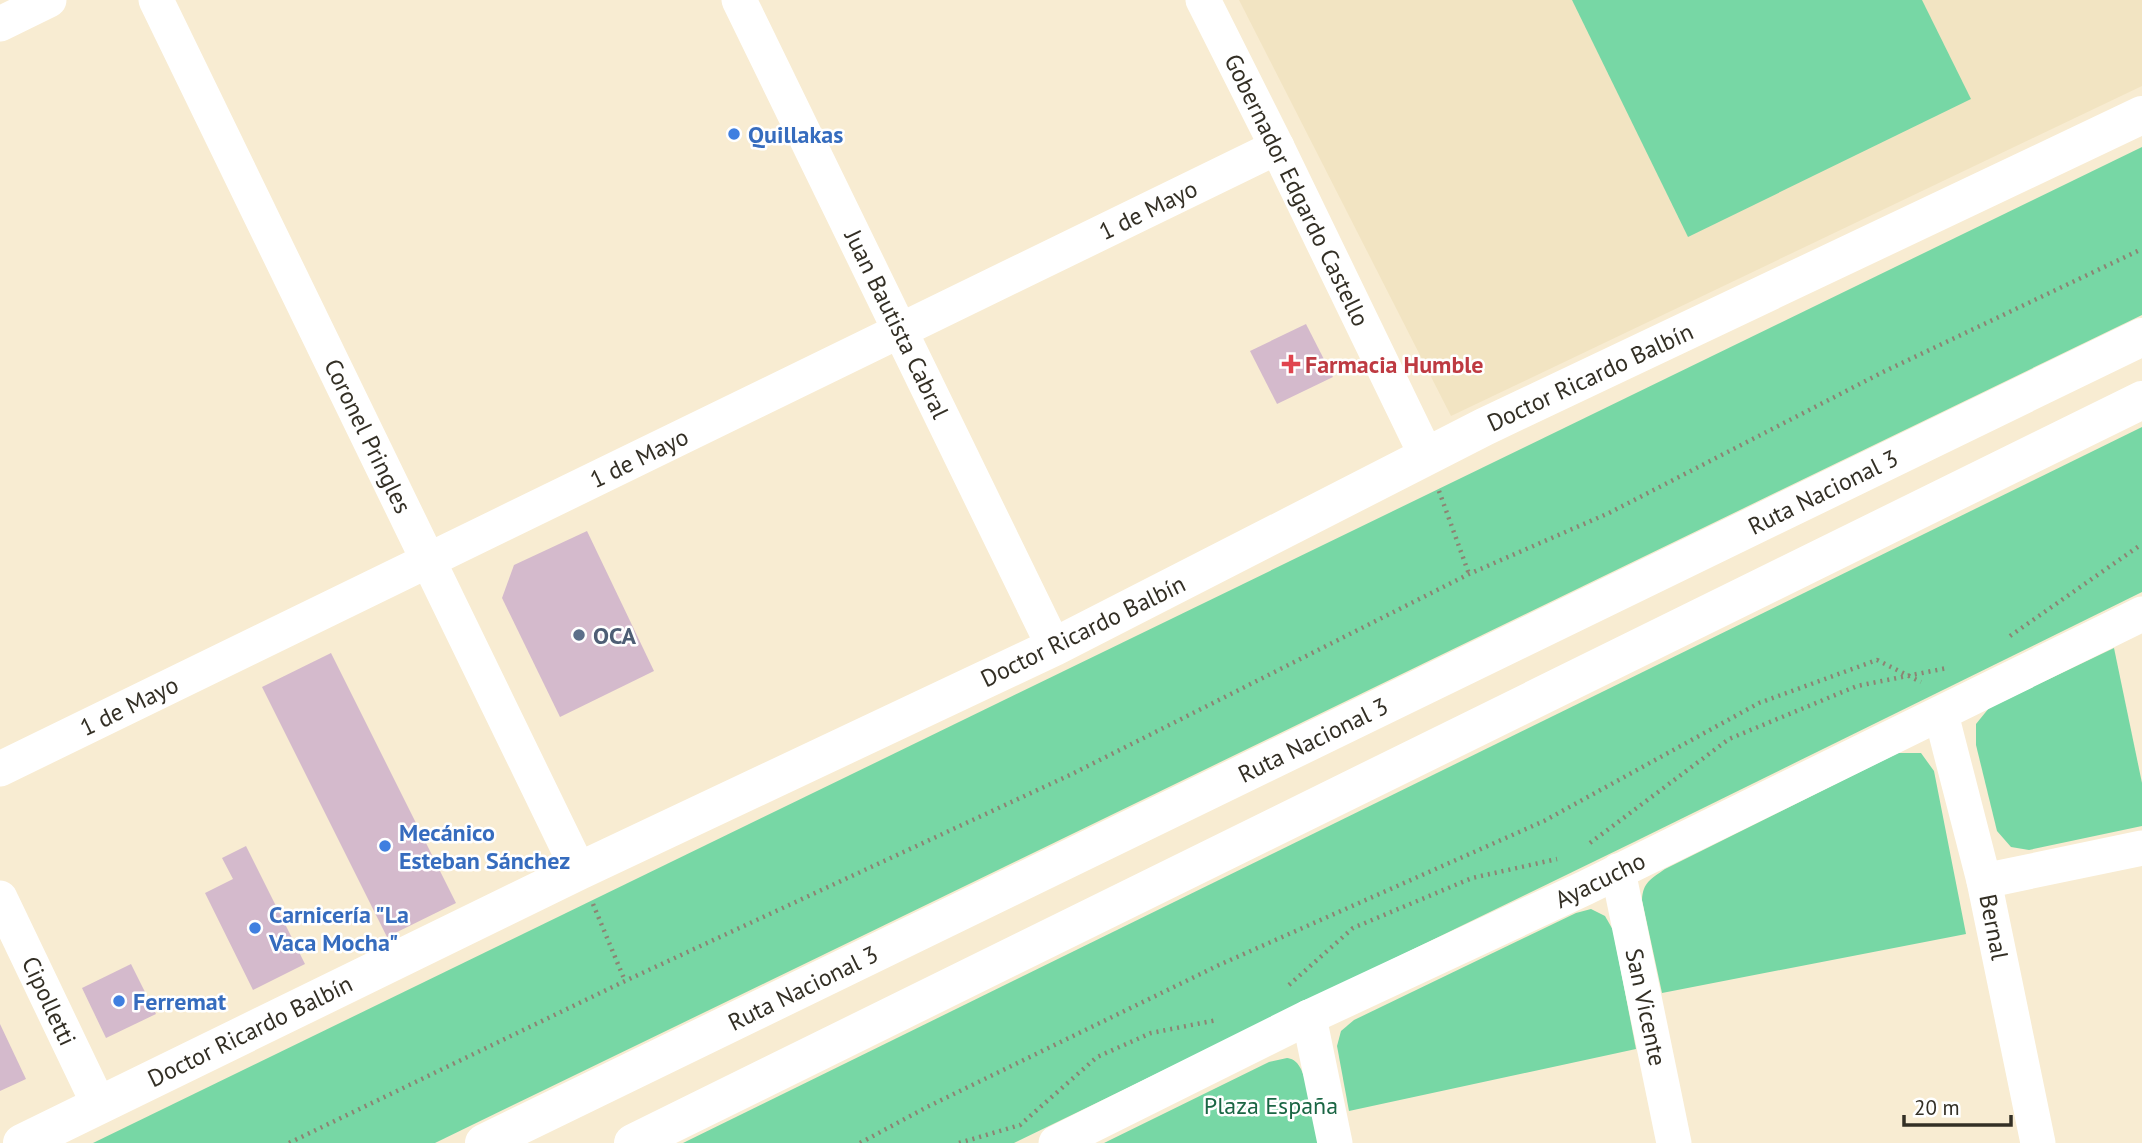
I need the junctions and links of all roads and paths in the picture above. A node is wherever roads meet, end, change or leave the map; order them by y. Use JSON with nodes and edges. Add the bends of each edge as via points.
{"nodes":[{"id":1,"x":49,"y":0,"type":"edge"},
{"id":2,"x":156,"y":0,"type":"edge"},
{"id":3,"x":739,"y":0,"type":"edge"},
{"id":4,"x":1203,"y":0,"type":"edge"},
{"id":5,"x":0,"y":24,"type":"edge"},
{"id":6,"x":2142,"y":115,"type":"edge"},
{"id":7,"x":1277,"y":147,"type":"junction"},
{"id":8,"x":2142,"y":249,"type":"edge"},
{"id":9,"x":900,"y":331,"type":"junction"},
{"id":10,"x":2142,"y":337,"type":"edge"},
{"id":11,"x":2142,"y":400,"type":"edge"},
{"id":12,"x":1427,"y":457,"type":"junction"},
{"id":13,"x":2142,"y":544,"type":"edge"},
{"id":14,"x":429,"y":560,"type":"junction"},
{"id":15,"x":1469,"y":574,"type":"junction"},
{"id":16,"x":2142,"y":614,"type":"edge"},
{"id":17,"x":2001,"y":642,"type":"dead end"},
{"id":18,"x":1055,"y":647,"type":"junction"},
{"id":19,"x":1954,"y":667,"type":"dead end"},
{"id":20,"x":1908,"y":676,"type":"junction"},
{"id":21,"x":1941,"y":714,"type":"junction"},
{"id":22,"x":0,"y":769,"type":"edge"},
{"id":23,"x":1585,"y":847,"type":"dead end"},
{"id":24,"x":2142,"y":848,"type":"edge"},
{"id":25,"x":1561,"y":858,"type":"dead end"},
{"id":26,"x":579,"y":871,"type":"junction"},
{"id":27,"x":1618,"y":871,"type":"junction"},
{"id":28,"x":1984,"y":881,"type":"junction"},
{"id":29,"x":0,"y":898,"type":"edge"},
{"id":30,"x":625,"y":981,"type":"junction"},
{"id":31,"x":1286,"y":987,"type":"dead end"},
{"id":32,"x":1309,"y":1017,"type":"junction"},
{"id":33,"x":1218,"y":1020,"type":"dead end"},
{"id":34,"x":99,"y":1105,"type":"junction"},
{"id":35,"x":22,"y":1143,"type":"edge"},
{"id":36,"x":289,"y":1143,"type":"edge"},
{"id":37,"x":484,"y":1143,"type":"edge"},
{"id":38,"x":633,"y":1143,"type":"edge"},
{"id":39,"x":860,"y":1143,"type":"edge"},
{"id":40,"x":959,"y":1143,"type":"edge"},
{"id":41,"x":1056,"y":1143,"type":"edge"},
{"id":42,"x":1335,"y":1143,"type":"edge"},
{"id":43,"x":1674,"y":1143,"type":"edge"},
{"id":44,"x":2038,"y":1143,"type":"edge"}],
"edges":[{"from":1,"to":5,"type":"street"},
{"from":2,"to":14,"type":"street","name":"Coronel Pringles"},
{"from":3,"to":9,"type":"street","name":"Juan Bautista Cabral"},
{"from":4,"to":7,"type":"street","name":"Gobernador Edgardo Castello"},
{"from":6,"to":12,"type":"main road","name":"Doctor Ricardo Balbín"},
{"from":7,"to":9,"type":"street","name":"1 de Mayo"},
{"from":7,"to":12,"type":"street","name":"Gobernador Edgardo Castello"},
{"from":8,"to":15,"type":"path","via":[[1883,372],[1609,513]]},
{"from":9,"to":14,"type":"street","name":"1 de Mayo"},
{"from":9,"to":18,"type":"street","name":"Juan Bautista Cabral"},
{"from":10,"to":37,"type":"main road","name":"Ruta Nacional 3"},
{"from":11,"to":38,"type":"main road"},
{"from":12,"to":15,"type":"path"},
{"from":12,"to":18,"type":"main road","name":"Doctor Ricardo Balbín"},
{"from":13,"to":17,"type":"path"},
{"from":14,"to":22,"type":"street","name":"1 de Mayo"},
{"from":14,"to":26,"type":"street","name":"Coronel Pringles"},
{"from":15,"to":30,"type":"path","via":[[1072,774]]},
{"from":16,"to":21,"type":"street","name":"Ayacucho"},
{"from":18,"to":26,"type":"main road","name":"Doctor Ricardo Balbín"},
{"from":19,"to":20,"type":"path"},
{"from":20,"to":21,"type":"path","via":[[1929,686]]},
{"from":20,"to":23,"type":"path","via":[[1857,686],[1729,739]]},
{"from":20,"to":39,"type":"path","via":[[1877,660],[1759,704],[1544,821],[1219,965]]},
{"from":21,"to":27,"type":"street","name":"Ayacucho"},
{"from":21,"to":28,"type":"street","name":"Bernal"},
{"from":24,"to":28,"type":"street"},
{"from":25,"to":31,"type":"path","via":[[1472,878],[1353,928]]},
{"from":26,"to":30,"type":"path"},
{"from":26,"to":34,"type":"main road","name":"Doctor Ricardo Balbín"},
{"from":27,"to":32,"type":"street","name":"Ayacucho"},
{"from":27,"to":43,"type":"street","name":"San Vicente"},
{"from":28,"to":44,"type":"street","name":"Bernal"},
{"from":29,"to":34,"type":"street","name":"Cipolletti"},
{"from":30,"to":36,"type":"path"},
{"from":32,"to":41,"type":"street","name":"Ayacucho"},
{"from":32,"to":42,"type":"street"},
{"from":33,"to":40,"type":"path","via":[[1151,1033],[1097,1056],[1020,1125]]},
{"from":34,"to":35,"type":"main road","name":"Doctor Ricardo Balbín"}]}
